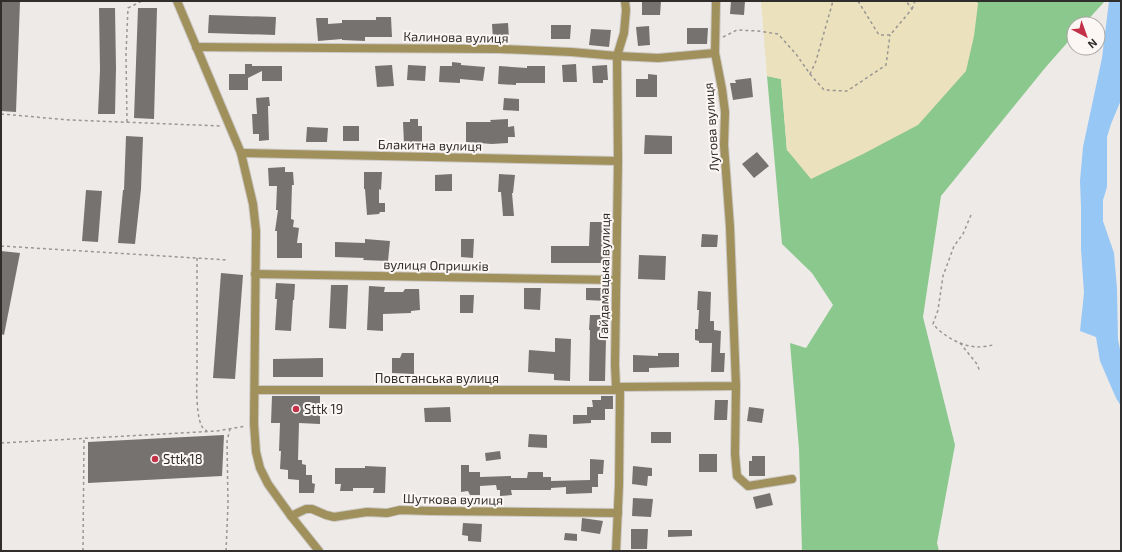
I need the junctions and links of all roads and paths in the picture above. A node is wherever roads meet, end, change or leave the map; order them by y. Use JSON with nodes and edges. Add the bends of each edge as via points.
{"nodes":[{"id":1,"x":142,"y":1,"type":"edge"},
{"id":2,"x":177,"y":1,"type":"edge"},
{"id":3,"x":625,"y":1,"type":"edge"},
{"id":4,"x":716,"y":1,"type":"edge"},
{"id":5,"x":833,"y":1,"type":"edge"},
{"id":6,"x":858,"y":1,"type":"edge"},
{"id":7,"x":906,"y":1,"type":"edge"},
{"id":8,"x":915,"y":1,"type":"edge"},
{"id":9,"x":912,"y":9,"type":"junction"},
{"id":10,"x":890,"y":35,"type":"junction"},
{"id":11,"x":716,"y":41,"type":"junction"},
{"id":12,"x":196,"y":47,"type":"junction"},
{"id":13,"x":715,"y":53,"type":"junction"},
{"id":14,"x":617,"y":56,"type":"junction"},
{"id":15,"x":810,"y":74,"type":"junction"},
{"id":16,"x":1,"y":114,"type":"edge"},
{"id":17,"x":126,"y":122,"type":"junction"},
{"id":18,"x":231,"y":127,"type":"junction"},
{"id":19,"x":241,"y":153,"type":"junction"},
{"id":20,"x":618,"y":161,"type":"junction"},
{"id":21,"x":971,"y":215,"type":"dead end"},
{"id":22,"x":1,"y":246,"type":"edge"},
{"id":23,"x":197,"y":258,"type":"junction"},
{"id":24,"x":228,"y":260,"type":"dead end"},
{"id":25,"x":255,"y":274,"type":"junction"},
{"id":26,"x":616,"y":280,"type":"junction"},
{"id":27,"x":960,"y":343,"type":"junction"},
{"id":28,"x":993,"y":346,"type":"dead end"},
{"id":29,"x":980,"y":372,"type":"dead end"},
{"id":30,"x":736,"y":386,"type":"junction"},
{"id":31,"x":618,"y":388,"type":"junction"},
{"id":32,"x":254,"y":390,"type":"junction"},
{"id":33,"x":254,"y":424,"type":"junction"},
{"id":34,"x":230,"y":429,"type":"junction"},
{"id":35,"x":208,"y":432,"type":"junction"},
{"id":36,"x":84,"y":438,"type":"junction"},
{"id":37,"x":1,"y":443,"type":"edge"},
{"id":38,"x":792,"y":479,"type":"dead end"},
{"id":39,"x":618,"y":513,"type":"junction"},
{"id":40,"x":290,"y":516,"type":"junction"},
{"id":41,"x":83,"y":551,"type":"edge"},
{"id":42,"x":226,"y":551,"type":"edge"},
{"id":43,"x":319,"y":551,"type":"edge"},
{"id":44,"x":616,"y":551,"type":"edge"}],
"edges":[{"from":1,"to":17,"type":"path","via":[[128,8]]},
{"from":2,"to":12,"type":"street"},
{"from":3,"to":14,"type":"street","name":"Гайдамацька вулиця","via":[[624,33]]},
{"from":4,"to":11,"type":"street","name":"Лугова вулиця"},
{"from":5,"to":15,"type":"path"},
{"from":6,"to":10,"type":"path","via":[[879,35]]},
{"from":7,"to":9,"type":"path"},
{"from":8,"to":9,"type":"path"},
{"from":9,"to":10,"type":"path"},
{"from":10,"to":15,"type":"path","via":[[886,65],[847,91],[824,90]]},
{"from":11,"to":13,"type":"street","name":"Лугова вулиця"},
{"from":11,"to":15,"type":"path","via":[[736,30],[778,34]]},
{"from":12,"to":14,"type":"street","name":"Калинова вулиця","via":[[500,49]]},
{"from":12,"to":18,"type":"street"},
{"from":13,"to":14,"type":"street","name":"Калинова вулиця","via":[[658,58]]},
{"from":13,"to":30,"type":"street","name":"Лугова вулиця","via":[[725,112],[724,145]]},
{"from":14,"to":20,"type":"street","name":"Гайдамацька вулиця"},
{"from":16,"to":17,"type":"path"},
{"from":17,"to":18,"type":"path"},
{"from":18,"to":19,"type":"street"},
{"from":19,"to":20,"type":"street","name":"Блакитна вулиця"},
{"from":19,"to":25,"type":"street","via":[[253,204],[256,231]]},
{"from":20,"to":26,"type":"street","name":"Гайдамацька вулиця"},
{"from":21,"to":27,"type":"path","via":[[963,234],[954,246],[943,276],[938,310],[933,324],[938,330]]},
{"from":22,"to":23,"type":"path"},
{"from":23,"to":24,"type":"path"},
{"from":23,"to":35,"type":"path","via":[[196,386],[200,423]]},
{"from":25,"to":26,"type":"street","name":"вулиця Опришків"},
{"from":25,"to":32,"type":"street"},
{"from":26,"to":31,"type":"street","name":"Гайдамацька вулиця","via":[[615,365]]},
{"from":27,"to":28,"type":"path","via":[[978,347]]},
{"from":27,"to":29,"type":"path","via":[[977,364]]},
{"from":30,"to":31,"type":"street","name":"Повстанська вулиця"},
{"from":30,"to":38,"type":"street","name":"Лугова вулиця","via":[[737,476],[748,486]]},
{"from":31,"to":32,"type":"street","name":"Повстанська вулиця"},
{"from":31,"to":39,"type":"street","name":"Гайдамацька вулиця"},
{"from":32,"to":33,"type":"street"},
{"from":33,"to":34,"type":"path"},
{"from":33,"to":40,"type":"street","via":[[260,468]]},
{"from":34,"to":35,"type":"path"},
{"from":34,"to":42,"type":"path","via":[[227,441]]},
{"from":35,"to":36,"type":"path"},
{"from":36,"to":37,"type":"path"},
{"from":36,"to":41,"type":"path"},
{"from":39,"to":40,"type":"street","name":"Шуткова вулиця","via":[[400,510],[334,517],[306,509]]},
{"from":39,"to":44,"type":"street","name":"Гайдамацька вулиця"},
{"from":40,"to":43,"type":"street"}]}
